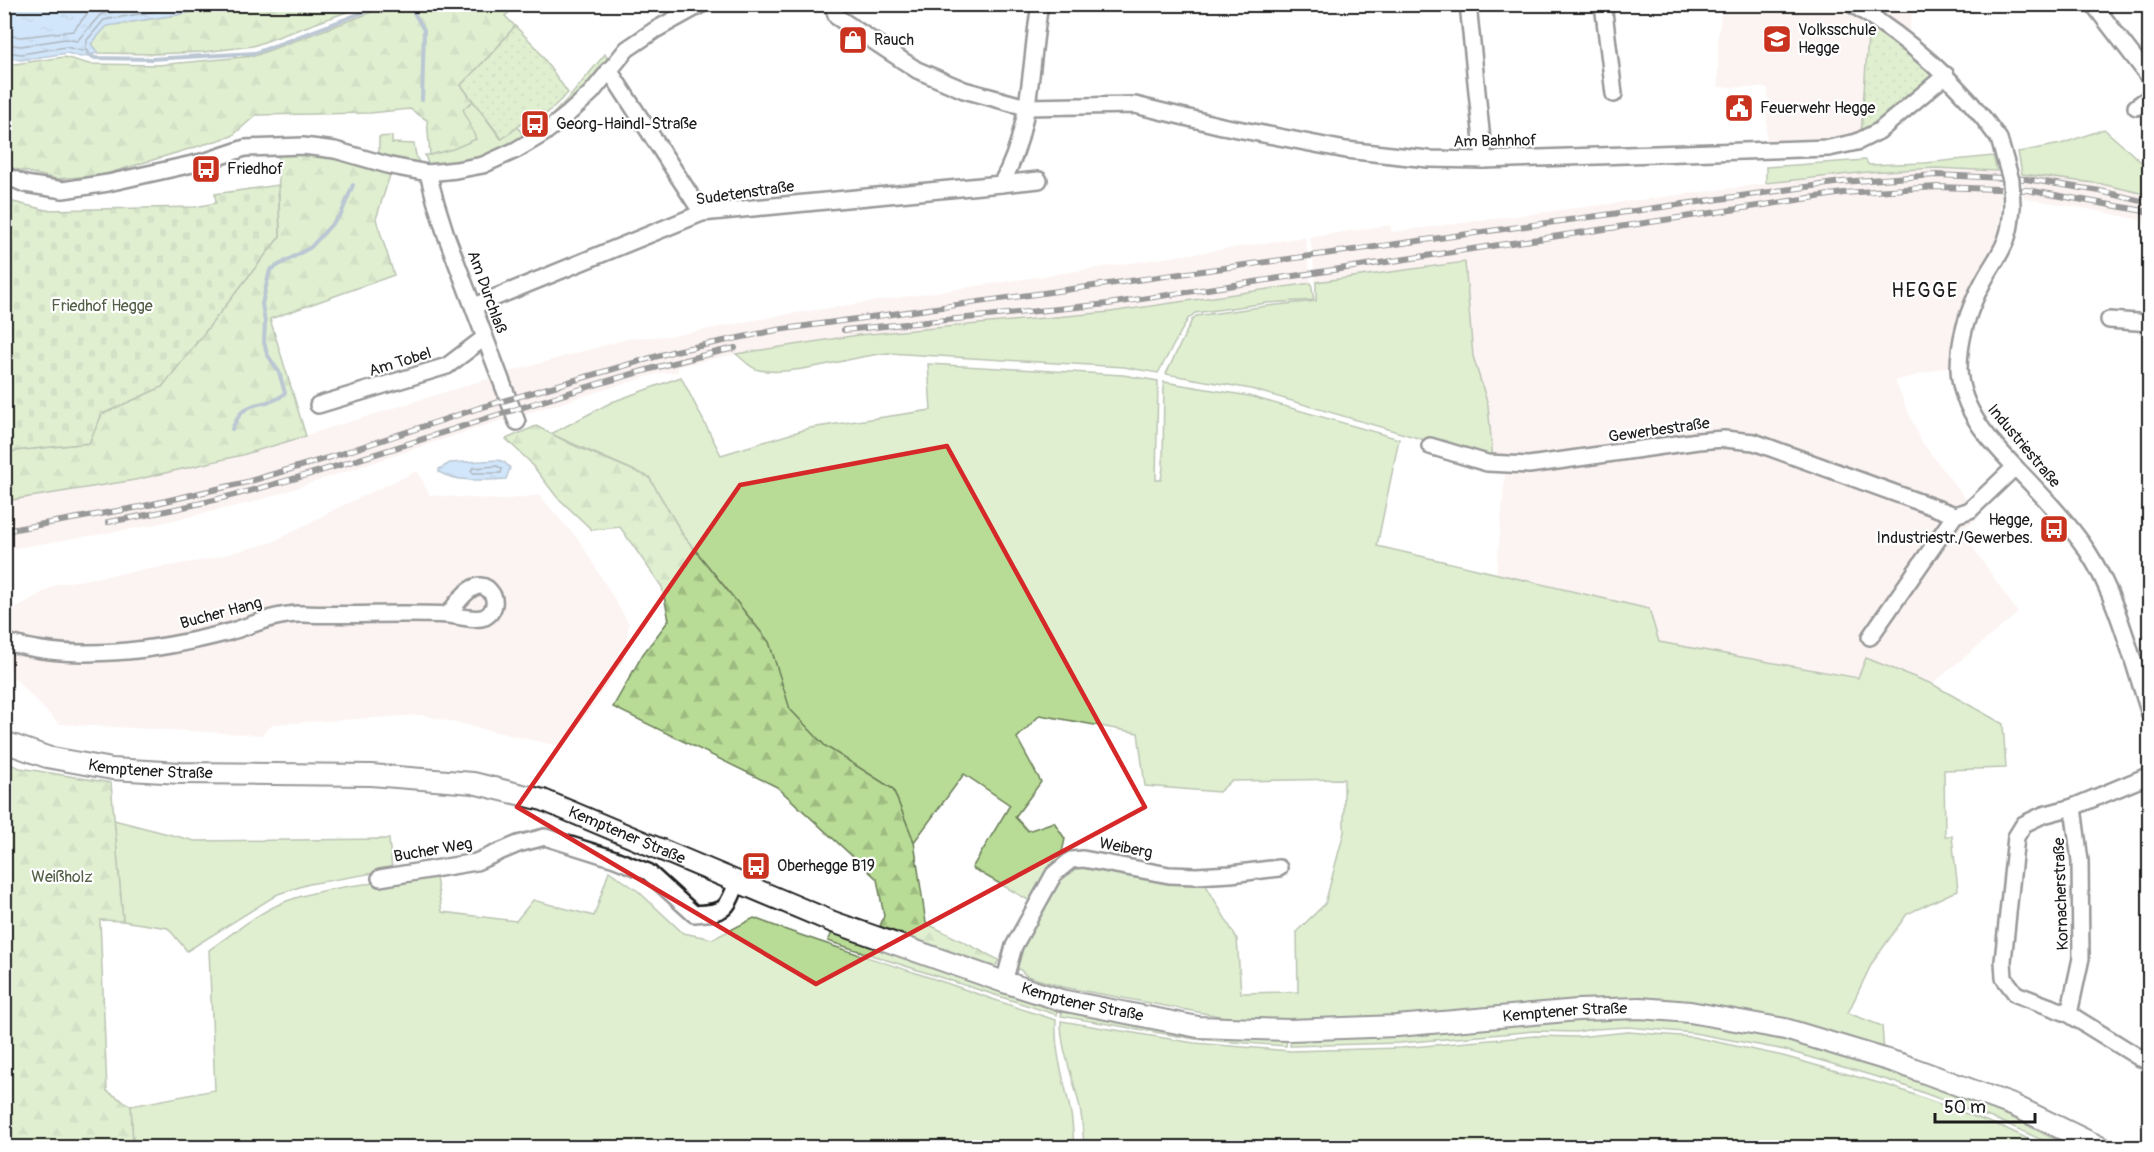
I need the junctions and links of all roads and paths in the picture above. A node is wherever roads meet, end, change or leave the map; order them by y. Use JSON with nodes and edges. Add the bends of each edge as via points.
{"nodes":[{"id":1,"x":702,"y":4,"type":"edge"},
{"id":2,"x":832,"y":4,"type":"edge"},
{"id":3,"x":1040,"y":4,"type":"edge"},
{"id":4,"x":1468,"y":4,"type":"edge"},
{"id":5,"x":1603,"y":4,"type":"edge"},
{"id":6,"x":1852,"y":4,"type":"edge"},
{"id":7,"x":2093,"y":4,"type":"edge"},
{"id":8,"x":609,"y":70,"type":"junction"},
{"id":9,"x":1946,"y":75,"type":"junction"},
{"id":10,"x":2150,"y":78,"type":"edge"},
{"id":11,"x":1614,"y":94,"type":"dead end"},
{"id":12,"x":2150,"y":97,"type":"edge"},
{"id":13,"x":1026,"y":107,"type":"junction"},
{"id":14,"x":2136,"y":107,"type":"dead end"},
{"id":15,"x":1484,"y":160,"type":"junction"},
{"id":16,"x":428,"y":172,"type":"junction"},
{"id":17,"x":4,"y":176,"type":"edge"},
{"id":18,"x":1039,"y":180,"type":"dead end"},
{"id":19,"x":1001,"y":184,"type":"junction"},
{"id":20,"x":702,"y":213,"type":"junction"},
{"id":21,"x":474,"y":306,"type":"junction"},
{"id":22,"x":2109,"y":320,"type":"dead end"},
{"id":23,"x":2150,"y":323,"type":"edge"},
{"id":24,"x":484,"y":338,"type":"junction"},
{"id":25,"x":318,"y":405,"type":"dead end"},
{"id":26,"x":517,"y":422,"type":"dead end"},
{"id":27,"x":1431,"y":446,"type":"dead end"},
{"id":28,"x":2015,"y":467,"type":"junction"},
{"id":29,"x":1955,"y":514,"type":"junction"},
{"id":30,"x":448,"y":615,"type":"dead end"},
{"id":31,"x":1870,"y":637,"type":"dead end"},
{"id":32,"x":4,"y":641,"type":"edge"},
{"id":33,"x":2150,"y":714,"type":"edge"},
{"id":34,"x":12,"y":745,"type":"edge"},
{"id":35,"x":2150,"y":775,"type":"edge"},
{"id":36,"x":2073,"y":807,"type":"junction"},
{"id":37,"x":1279,"y":868,"type":"dead end"},
{"id":38,"x":380,"y":878,"type":"dead end"},
{"id":39,"x":737,"y":883,"type":"junction"},
{"id":40,"x":1004,"y":982,"type":"junction"},
{"id":41,"x":2069,"y":1014,"type":"junction"},
{"id":42,"x":2150,"y":1061,"type":"edge"},
{"id":43,"x":2102,"y":1148,"type":"edge"}],
"edges":[{"from":1,"to":8,"type":"street","via":[[655,30],[627,50]]},
{"from":2,"to":13,"type":"street","name":"Am Bahnhof","via":[[837,17],[917,70],[964,90]]},
{"from":3,"to":13,"type":"street"},
{"from":4,"to":15,"type":"street"},
{"from":5,"to":11,"type":"street"},
{"from":6,"to":9,"type":"street","name":"Industriestraße","via":[[1887,26]]},
{"from":7,"to":10,"type":"street"},
{"from":8,"to":16,"type":"street","via":[[567,115],[516,150],[483,165]]},
{"from":8,"to":20,"type":"street"},
{"from":9,"to":15,"type":"street","name":"Am Bahnhof","via":[[1879,131],[1857,142],[1829,148]]},
{"from":9,"to":28,"type":"street","name":"Industriestraße","bridge":true,"via":[[2000,139],[2011,180],[2008,234],[1964,329],[1959,370],[1971,411]]},
{"from":12,"to":14,"type":"street"},
{"from":13,"to":15,"type":"street","name":"Am Bahnhof","via":[[1135,105],[1346,150],[1428,159]]},
{"from":13,"to":19,"type":"street","via":[[1011,167]]},
{"from":16,"to":17,"type":"street","via":[[303,146],[245,148],[206,161],[63,190]]},
{"from":16,"to":21,"type":"street","name":"Am Durchlaß","via":[[440,218]]},
{"from":18,"to":19,"type":"street","name":"Sudetenstraße"},
{"from":19,"to":20,"type":"street","name":"Sudetenstraße"},
{"from":20,"to":21,"type":"street","name":"Sudetenstraße"},
{"from":21,"to":24,"type":"street","name":"Am Durchlaß"},
{"from":22,"to":23,"type":"street"},
{"from":24,"to":25,"type":"street","name":"Am Tobel","via":[[447,366]]},
{"from":24,"to":26,"type":"street","name":"Am Durchlaß"},
{"from":27,"to":29,"type":"street","name":"Gewerbestraße","via":[[1487,463],[1529,465],[1698,441],[1754,442]]},
{"from":28,"to":29,"type":"street","via":[[1970,510]]},
{"from":28,"to":33,"type":"street","name":"Industriestraße","via":[[2063,519],[2089,553],[2109,589]]},
{"from":29,"to":31,"type":"street"},
{"from":30,"to":32,"type":"street","name":"Bucher Hang","via":[[299,614],[171,645],[105,652],[55,651]]},
{"from":34,"to":39,"type":"main road","name":"Kemptener Straße","via":[[112,769],[371,775],[473,783],[543,800]]},
{"from":35,"to":36,"type":"street"},
{"from":36,"to":41,"type":"street","name":"Kornacherstraße","via":[[2079,861],[2081,958]]},
{"from":36,"to":41,"type":"street","via":[[2024,824],[2016,837],[2003,961],[2004,978],[2016,994]]},
{"from":37,"to":40,"type":"street","name":"Weiberg","via":[[1187,876],[1071,860],[1054,874],[1041,894],[1014,946]]},
{"from":38,"to":39,"type":"street","name":"Bucher Weg","via":[[476,862],[545,837],[648,872],[694,914],[719,912],[729,904]]},
{"from":39,"to":40,"type":"main road","name":"Kemptener Straße","via":[[833,922]]},
{"from":40,"to":43,"type":"main road","name":"Kemptener Straße","via":[[1061,1000],[1198,1027],[1289,1030],[1578,1010],[1640,1008],[1690,1012],[1785,1029],[1901,1064],[2015,1106]]},
{"from":41,"to":42,"type":"street"}]}
